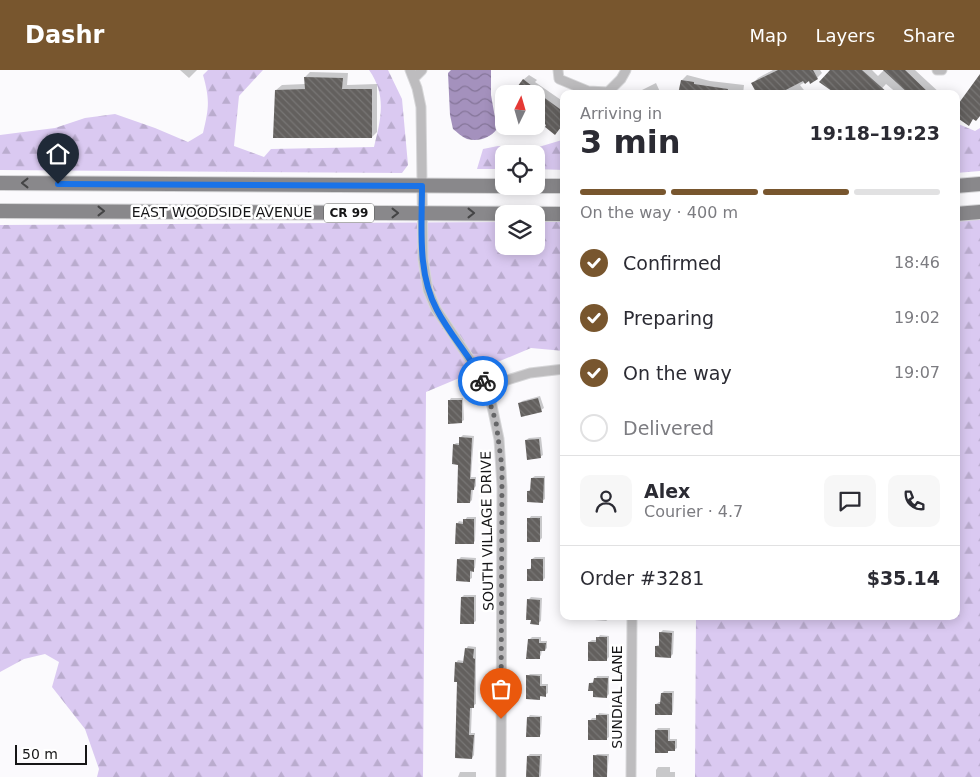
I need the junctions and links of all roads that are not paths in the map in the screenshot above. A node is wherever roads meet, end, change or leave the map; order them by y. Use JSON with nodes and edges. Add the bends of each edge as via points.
{"nodes":[{"id":1,"x":422,"y":70,"type":"edge"},
{"id":2,"x":558,"y":70,"type":"edge"},
{"id":3,"x":626,"y":70,"type":"edge"},
{"id":4,"x":937,"y":70,"type":"edge"},
{"id":5,"x":942,"y":70,"type":"edge"},
{"id":6,"x":412,"y":74,"type":"edge"},
{"id":7,"x":586,"y":90,"type":"edge"},
{"id":8,"x":610,"y":90,"type":"edge"},
{"id":9,"x":0,"y":183,"type":"edge"},
{"id":10,"x":980,"y":184,"type":"edge"},
{"id":11,"x":422,"y":186,"type":"junction"},
{"id":12,"x":495,"y":186,"type":"edge"},
{"id":13,"x":545,"y":186,"type":"edge"},
{"id":14,"x":560,"y":186,"type":"edge"},
{"id":15,"x":960,"y":186,"type":"edge"},
{"id":16,"x":0,"y":211,"type":"edge"},
{"id":17,"x":980,"y":212,"type":"edge"},
{"id":18,"x":422,"y":213,"type":"junction"},
{"id":19,"x":560,"y":214,"type":"edge"},
{"id":20,"x":960,"y":214,"type":"edge"},
{"id":21,"x":560,"y":369,"type":"edge"},
{"id":22,"x":485,"y":387,"type":"junction"},
{"id":23,"x":632,"y":620,"type":"edge"},
{"id":24,"x":501,"y":777,"type":"edge"},
{"id":25,"x":631,"y":777,"type":"edge"}],
"edges":[{"from":1,"to":6,"type":"street"},
{"from":2,"to":7,"type":"street","via":[[559,78]]},
{"from":3,"to":8,"type":"street"},
{"from":4,"to":5,"type":"street"},
{"from":6,"to":11,"type":"street","name":"SOUTH VILLAGE DRIVE","via":[[421,107]]},
{"from":11,"to":9,"type":"main road","name":"EAST WOODSIDE AVENUE","number":"CR 99","one_way":true},
{"from":10,"to":15,"type":"main road"},
{"from":11,"to":12,"type":"main road","name":"EAST WOODSIDE AVENUE","number":"CR 99"},
{"from":11,"to":18,"type":"street","name":"SOUTH VILLAGE DRIVE"},
{"from":13,"to":14,"type":"main road"},
{"from":16,"to":18,"type":"main road","name":"EAST WOODSIDE AVENUE","number":"CR 99","one_way":true},
{"from":17,"to":20,"type":"main road"},
{"from":18,"to":19,"type":"main road","name":"EAST WOODSIDE AVENUE","number":"CR 99","one_way":true},
{"from":18,"to":22,"type":"street","name":"SOUTH VILLAGE DRIVE","via":[[423,259],[428,290],[436,309],[476,367]]},
{"from":21,"to":22,"type":"street","via":[[530,373]]},
{"from":22,"to":24,"type":"street","name":"SOUTH VILLAGE DRIVE","via":[[496,422],[502,467]]},
{"from":23,"to":25,"type":"street","name":"SUNDIAL LANE"}]}
